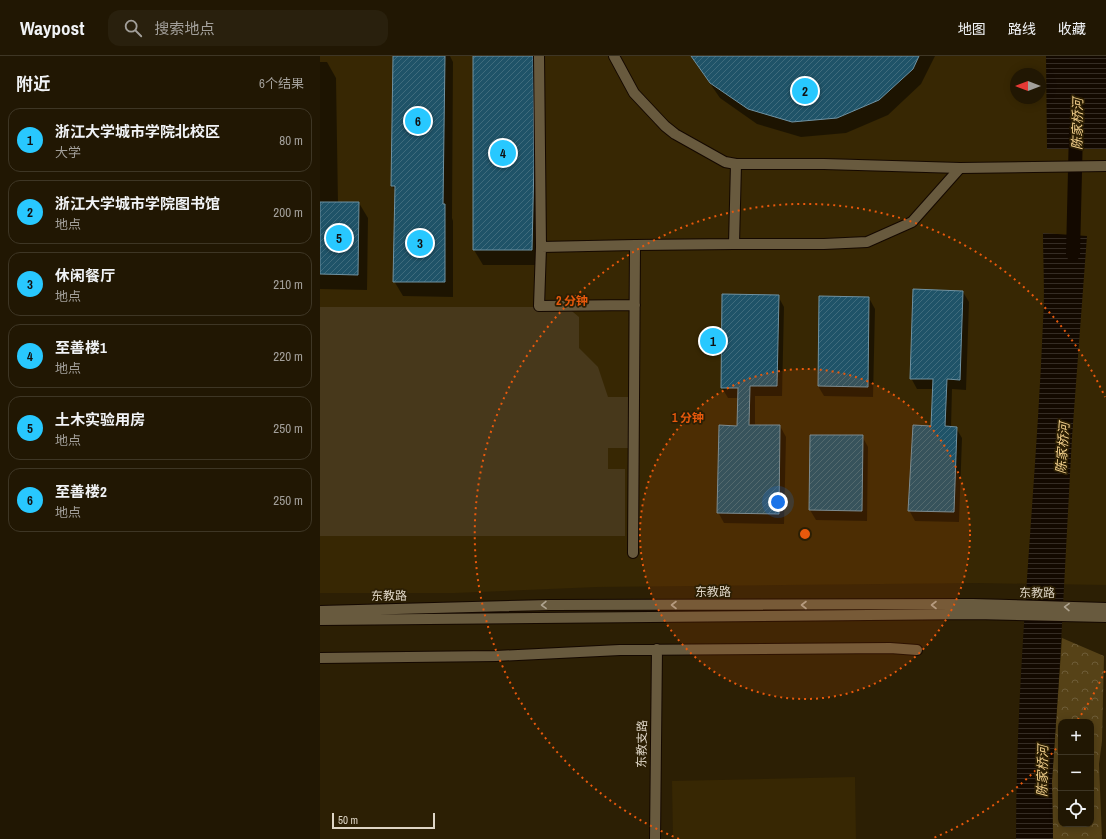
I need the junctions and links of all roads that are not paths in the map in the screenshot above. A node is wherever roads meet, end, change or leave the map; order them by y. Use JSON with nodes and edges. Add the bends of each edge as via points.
{"nodes":[{"id":1,"x":539,"y":56,"type":"edge"},
{"id":2,"x":614,"y":56,"type":"edge"},
{"id":3,"x":736,"y":164,"type":"junction"},
{"id":4,"x":1106,"y":166,"type":"edge"},
{"id":5,"x":960,"y":168,"type":"junction"},
{"id":6,"x":734,"y":244,"type":"junction"},
{"id":7,"x":635,"y":245,"type":"junction"},
{"id":8,"x":541,"y":247,"type":"junction"},
{"id":9,"x":636,"y":305,"type":"junction"},
{"id":10,"x":633,"y":553,"type":"dead end"},
{"id":11,"x":1106,"y":608,"type":"edge"},
{"id":12,"x":974,"y":609,"type":"junction"},
{"id":13,"x":320,"y":611,"type":"edge"},
{"id":14,"x":1106,"y":617,"type":"edge"},
{"id":15,"x":320,"y":620,"type":"edge"},
{"id":16,"x":657,"y":649,"type":"junction"},
{"id":17,"x":917,"y":650,"type":"dead end"},
{"id":18,"x":320,"y":658,"type":"edge"},
{"id":19,"x":655,"y":839,"type":"edge"}],
"edges":[{"from":1,"to":8,"type":"street"},
{"from":2,"to":3,"type":"street","via":[[634,93],[665,126],[726,162]]},
{"from":3,"to":5,"type":"street"},
{"from":3,"to":6,"type":"street"},
{"from":4,"to":5,"type":"street"},
{"from":5,"to":6,"type":"street","via":[[912,222],[867,242]]},
{"from":6,"to":7,"type":"street"},
{"from":7,"to":8,"type":"street"},
{"from":7,"to":9,"type":"street"},
{"from":8,"to":9,"type":"street","via":[[539,306]]},
{"from":9,"to":10,"type":"street"},
{"from":11,"to":12,"type":"street","name":"东教路","one_way":true},
{"from":12,"to":13,"type":"street","name":"东教路","one_way":true,"via":[[549,605]]},
{"from":12,"to":14,"type":"street","name":"东教路"},
{"from":12,"to":15,"type":"street","name":"东教路"},
{"from":16,"to":17,"type":"street"},
{"from":16,"to":18,"type":"street","via":[[496,656]]},
{"from":16,"to":19,"type":"street","name":"东教支路"}]}
